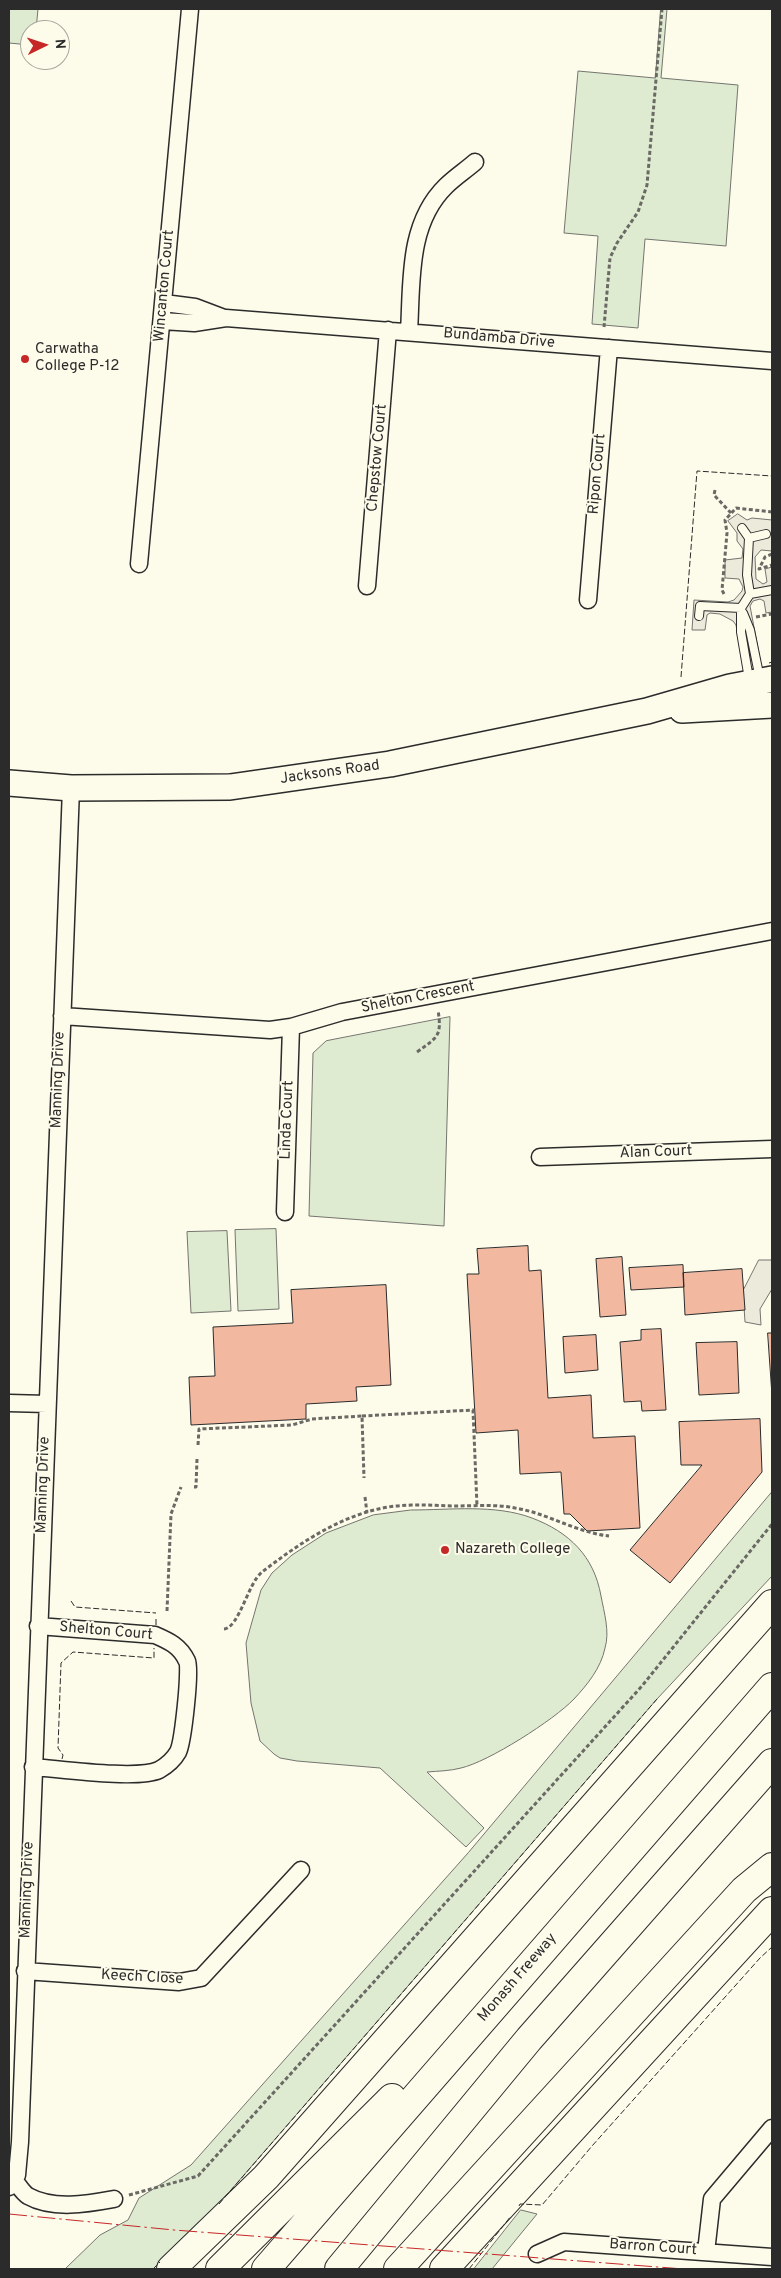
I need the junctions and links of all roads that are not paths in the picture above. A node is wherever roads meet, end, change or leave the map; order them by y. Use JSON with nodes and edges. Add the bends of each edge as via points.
{"nodes":[{"id":1,"x":190,"y":9,"type":"edge"},
{"id":2,"x":475,"y":162,"type":"dead end"},
{"id":3,"x":164,"y":303,"type":"junction"},
{"id":4,"x":226,"y":318,"type":"junction"},
{"id":5,"x":162,"y":321,"type":"junction"},
{"id":6,"x":388,"y":330,"type":"junction"},
{"id":7,"x":409,"y":332,"type":"junction"},
{"id":8,"x":609,"y":348,"type":"junction"},
{"id":9,"x":772,"y":361,"type":"edge"},
{"id":10,"x":742,"y":528,"type":"dead end"},
{"id":11,"x":766,"y":534,"type":"dead end"},
{"id":12,"x":749,"y":538,"type":"junction"},
{"id":13,"x":139,"y":564,"type":"dead end"},
{"id":14,"x":367,"y":586,"type":"dead end"},
{"id":15,"x":772,"y":590,"type":"edge"},
{"id":16,"x":750,"y":594,"type":"junction"},
{"id":17,"x":588,"y":600,"type":"dead end"},
{"id":18,"x":742,"y":608,"type":"junction"},
{"id":19,"x":699,"y":616,"type":"dead end"},
{"id":20,"x":761,"y":681,"type":"edge"},
{"id":21,"x":772,"y":705,"type":"edge"},
{"id":22,"x":647,"y":711,"type":"junction"},
{"id":23,"x":9,"y":783,"type":"edge"},
{"id":24,"x":71,"y":788,"type":"junction"},
{"id":25,"x":772,"y":931,"type":"edge"},
{"id":26,"x":62,"y":1016,"type":"junction"},
{"id":27,"x":291,"y":1027,"type":"junction"},
{"id":28,"x":772,"y":1149,"type":"edge"},
{"id":29,"x":540,"y":1157,"type":"dead end"},
{"id":30,"x":285,"y":1212,"type":"dead end"},
{"id":31,"x":9,"y":1403,"type":"edge"},
{"id":32,"x":47,"y":1404,"type":"junction"},
{"id":33,"x":772,"y":1604,"type":"edge"},
{"id":34,"x":38,"y":1626,"type":"junction"},
{"id":35,"x":772,"y":1687,"type":"edge"},
{"id":36,"x":772,"y":1763,"type":"edge"},
{"id":37,"x":33,"y":1767,"type":"junction"},
{"id":38,"x":772,"y":1867,"type":"edge"},
{"id":39,"x":301,"y":1870,"type":"dead end"},
{"id":40,"x":772,"y":1911,"type":"edge"},
{"id":41,"x":547,"y":1944,"type":"junction"},
{"id":42,"x":25,"y":1971,"type":"junction"},
{"id":43,"x":772,"y":2128,"type":"edge"},
{"id":44,"x":12,"y":2184,"type":"edge"},
{"id":45,"x":114,"y":2199,"type":"road end"},
{"id":46,"x":706,"y":2252,"type":"junction"},
{"id":47,"x":537,"y":2254,"type":"dead end"},
{"id":48,"x":772,"y":2257,"type":"edge"},
{"id":49,"x":171,"y":2269,"type":"edge"},
{"id":50,"x":220,"y":2269,"type":"edge"},
{"id":51,"x":266,"y":2269,"type":"edge"},
{"id":52,"x":339,"y":2269,"type":"edge"},
{"id":53,"x":398,"y":2269,"type":"edge"},
{"id":54,"x":444,"y":2269,"type":"edge"}],
"edges":[{"from":1,"to":3,"type":"street","name":"Wincanton Court"},
{"from":2,"to":7,"type":"street","via":[[445,187],[418,233]]},
{"from":3,"to":4,"type":"street","name":"Bundamba Drive","via":[[196,307]]},
{"from":3,"to":5,"type":"street","name":"Wincanton Court"},
{"from":4,"to":5,"type":"street","name":"Bundamba Drive","via":[[194,323]]},
{"from":4,"to":6,"type":"street","name":"Bundamba Drive"},
{"from":5,"to":13,"type":"street","name":"Wincanton Court"},
{"from":6,"to":7,"type":"street","name":"Bundamba Drive"},
{"from":6,"to":14,"type":"street","name":"Chepstow Court"},
{"from":7,"to":8,"type":"street","name":"Bundamba Drive"},
{"from":8,"to":9,"type":"street","name":"Bundamba Drive"},
{"from":8,"to":17,"type":"street","name":"Ripon Court"},
{"from":10,"to":12,"type":"lane"},
{"from":11,"to":12,"type":"lane"},
{"from":12,"to":16,"type":"lane","via":[[747,575]]},
{"from":15,"to":16,"type":"lane"},
{"from":16,"to":18,"type":"lane"},
{"from":18,"to":19,"type":"lane","via":[[700,606]]},
{"from":18,"to":20,"type":"lane","via":[[741,632]]},
{"from":20,"to":22,"type":"main road","name":"Jacksons Road"},
{"from":21,"to":22,"type":"main road","name":"Jacksons Road"},
{"from":22,"to":24,"type":"main road","name":"Jacksons Road","via":[[390,764],[239,785]]},
{"from":23,"to":24,"type":"main road","name":"Jacksons Road"},
{"from":24,"to":26,"type":"street","name":"Manning Drive"},
{"from":25,"to":27,"type":"street","name":"Shelton Crescent","via":[[342,1012]]},
{"from":26,"to":27,"type":"street","name":"Shelton Crescent","via":[[256,1030]]},
{"from":26,"to":32,"type":"street","name":"Manning Drive"},
{"from":27,"to":30,"type":"street","name":"Linda Court"},
{"from":28,"to":29,"type":"street","name":"Alan Court"},
{"from":31,"to":32,"type":"street"},
{"from":32,"to":34,"type":"street","name":"Manning Drive"},
{"from":33,"to":49,"type":"highway","via":[[266,2177]]},
{"from":34,"to":37,"type":"street","name":"Manning Drive"},
{"from":34,"to":37,"type":"street","name":"Shelton Court","via":[[155,1635],[173,1642],[184,1655],[189,1669],[182,1740],[174,1757],[160,1769],[140,1775]]},
{"from":35,"to":41,"type":"highway","name":"Monash Freeway"},
{"from":36,"to":52,"type":"highway","via":[[529,2039]]},
{"from":37,"to":42,"type":"street","name":"Manning Drive"},
{"from":38,"to":53,"type":"highway","via":[[744,1890]]},
{"from":39,"to":42,"type":"street","name":"Keech Close","via":[[201,1978],[180,1982]]},
{"from":40,"to":54,"type":"highway"},
{"from":41,"to":50,"type":"highway"},
{"from":41,"to":51,"type":"highway","name":"Monash Freeway"},
{"from":42,"to":44,"type":"street","name":"Manning Drive","via":[[20,2142],[18,2169]]},
{"from":43,"to":46,"type":"street","via":[[712,2199]]},
{"from":44,"to":45,"type":"street","via":[[49,2203],[84,2204]]},
{"from":46,"to":47,"type":"street","name":"Barron Court","via":[[564,2242]]},
{"from":46,"to":48,"type":"street","name":"Barron Court"}]}
